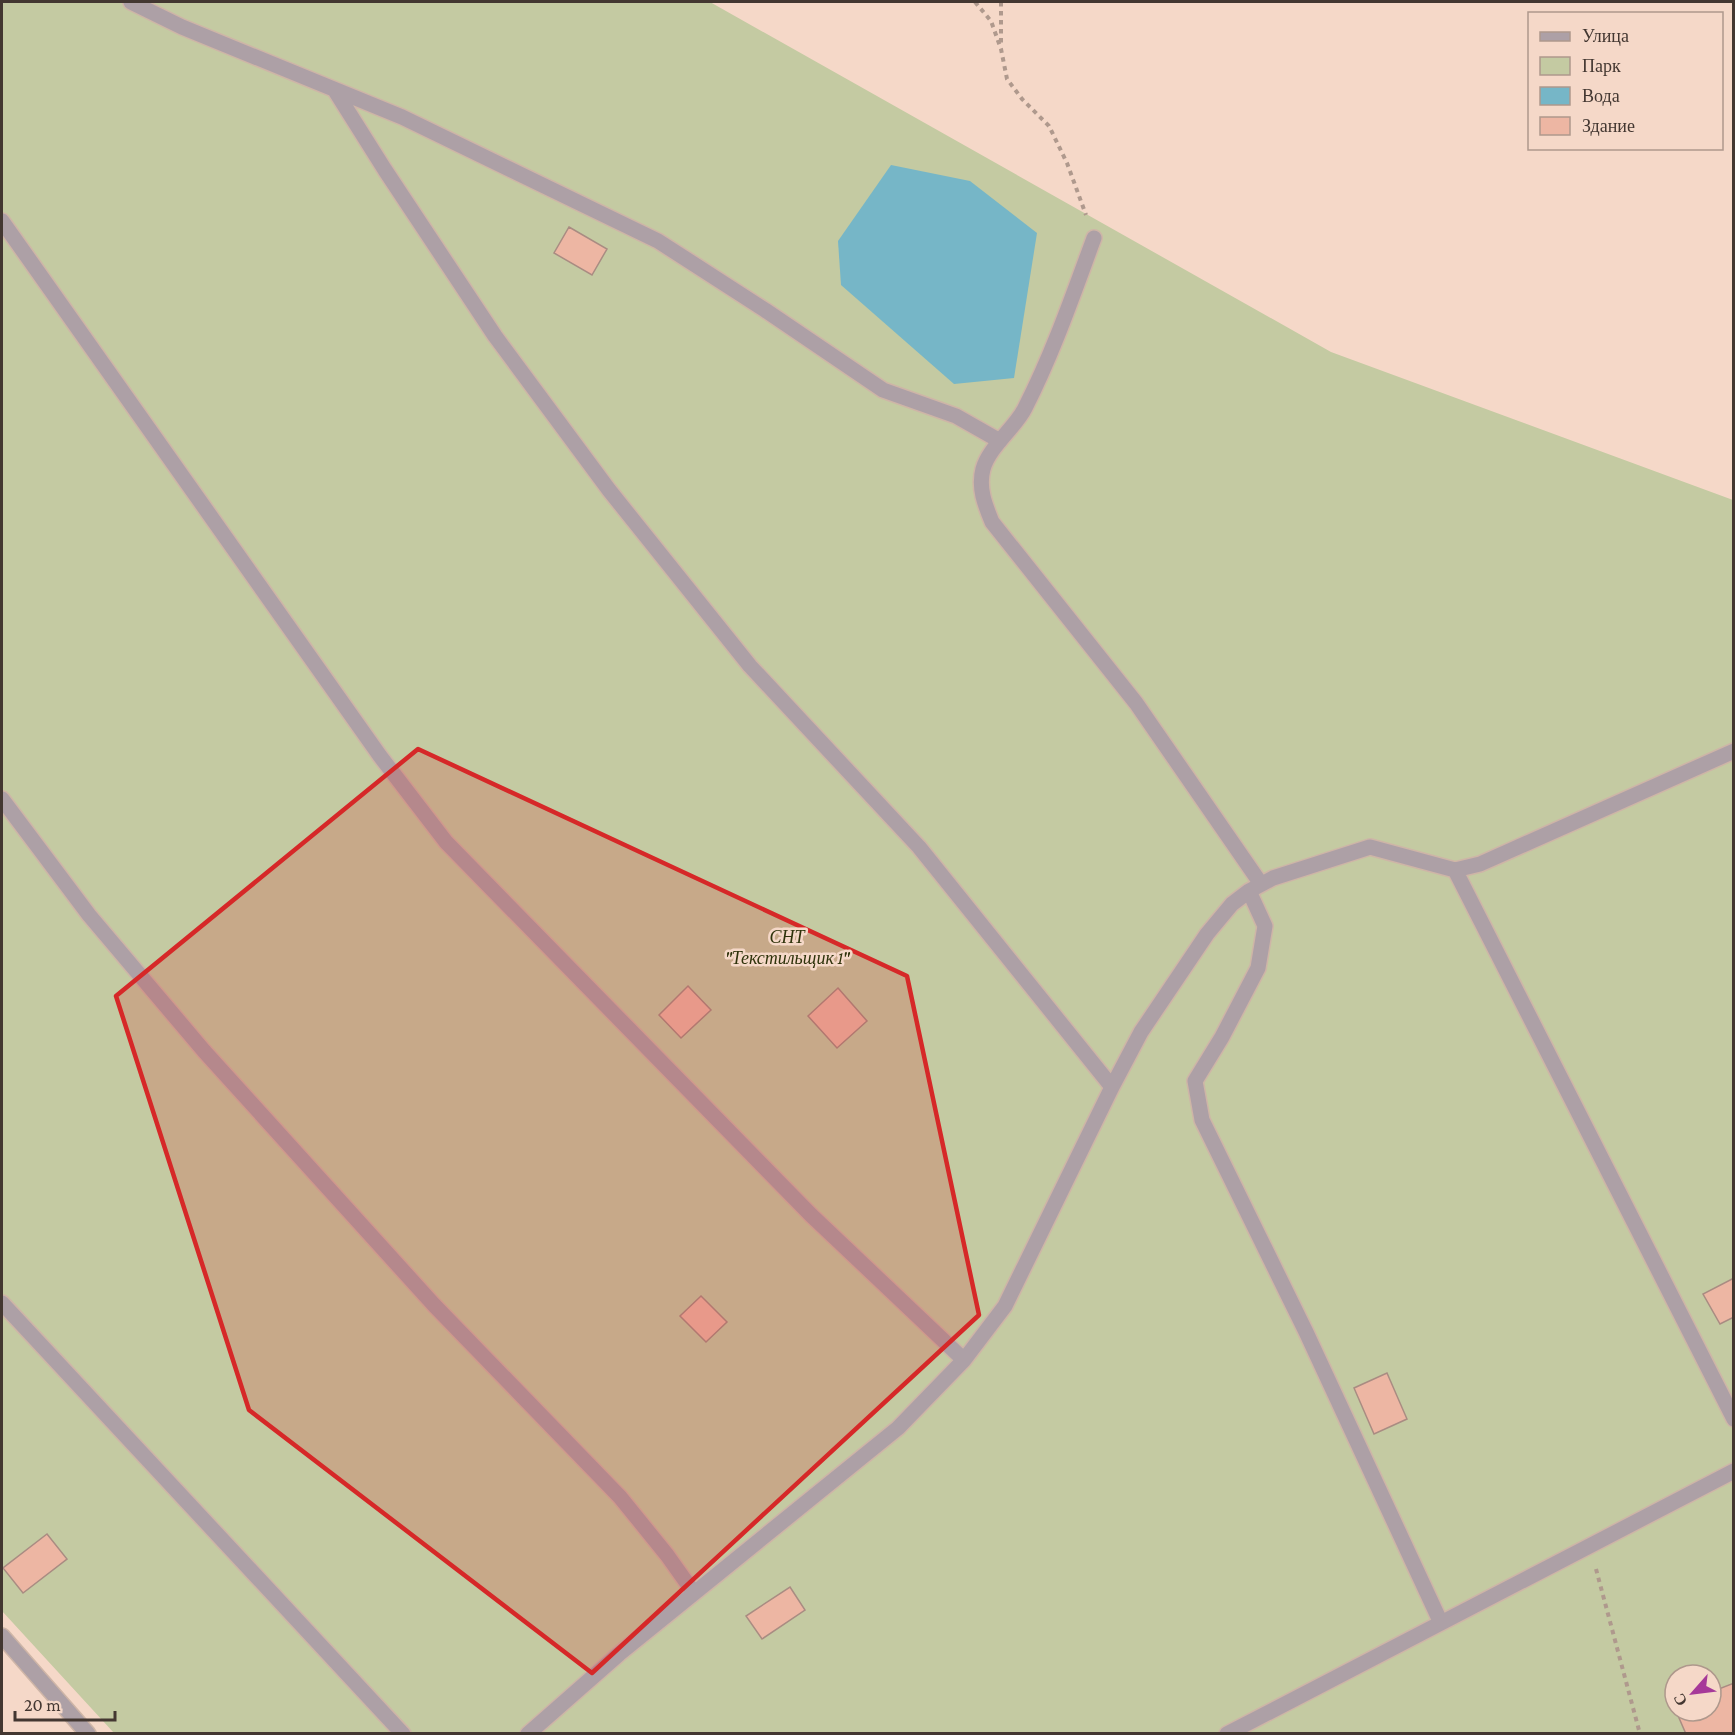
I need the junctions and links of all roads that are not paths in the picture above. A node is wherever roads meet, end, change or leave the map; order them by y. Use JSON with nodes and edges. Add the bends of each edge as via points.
{"nodes":[{"id":1,"x":131,"y":2,"type":"edge"},
{"id":2,"x":334,"y":89,"type":"junction"},
{"id":3,"x":2,"y":221,"type":"edge"},
{"id":4,"x":1094,"y":238,"type":"road end"},
{"id":5,"x":1000,"y":441,"type":"junction"},
{"id":6,"x":1734,"y":752,"type":"edge"},
{"id":7,"x":2,"y":800,"type":"edge"},
{"id":8,"x":1455,"y":870,"type":"junction"},
{"id":9,"x":1255,"y":888,"type":"junction"},
{"id":10,"x":1112,"y":1086,"type":"junction"},
{"id":11,"x":2,"y":1303,"type":"edge"},
{"id":12,"x":964,"y":1360,"type":"junction"},
{"id":13,"x":1734,"y":1419,"type":"edge"},
{"id":14,"x":1734,"y":1471,"type":"edge"},
{"id":15,"x":694,"y":1593,"type":"junction"},
{"id":16,"x":1441,"y":1623,"type":"junction"},
{"id":17,"x":2,"y":1636,"type":"edge"},
{"id":18,"x":88,"y":1734,"type":"edge"},
{"id":19,"x":403,"y":1734,"type":"edge"},
{"id":20,"x":528,"y":1734,"type":"edge"},
{"id":21,"x":1227,"y":1734,"type":"edge"}],
"edges":[{"from":1,"to":2,"type":"street"},
{"from":2,"to":5,"type":"street","via":[[402,117],[658,241],[883,390],[956,416]]},
{"from":2,"to":10,"type":"street","via":[[495,336],[609,490],[750,666],[919,846]]},
{"from":3,"to":12,"type":"street","via":[[380,756],[446,842],[811,1215]]},
{"from":4,"to":5,"type":"street","via":[[1024,411]]},
{"from":5,"to":9,"type":"street","via":[[983,468],[981,496],[992,522],[1136,703]]},
{"from":6,"to":8,"type":"street","via":[[1480,864]]},
{"from":7,"to":15,"type":"street","via":[[89,915],[204,1051],[434,1305],[620,1497]]},
{"from":8,"to":9,"type":"street","via":[[1370,847],[1272,878]]},
{"from":8,"to":13,"type":"street"},
{"from":9,"to":10,"type":"street","via":[[1232,904],[1207,934],[1141,1032]]},
{"from":9,"to":16,"type":"street","via":[[1264,926],[1258,968],[1195,1081],[1202,1120]]},
{"from":10,"to":12,"type":"street","via":[[1005,1306]]},
{"from":11,"to":19,"type":"street"},
{"from":12,"to":15,"type":"street","via":[[898,1428]]},
{"from":14,"to":16,"type":"street"},
{"from":15,"to":20,"type":"street"},
{"from":16,"to":21,"type":"street"},
{"from":17,"to":18,"type":"street"}]}
